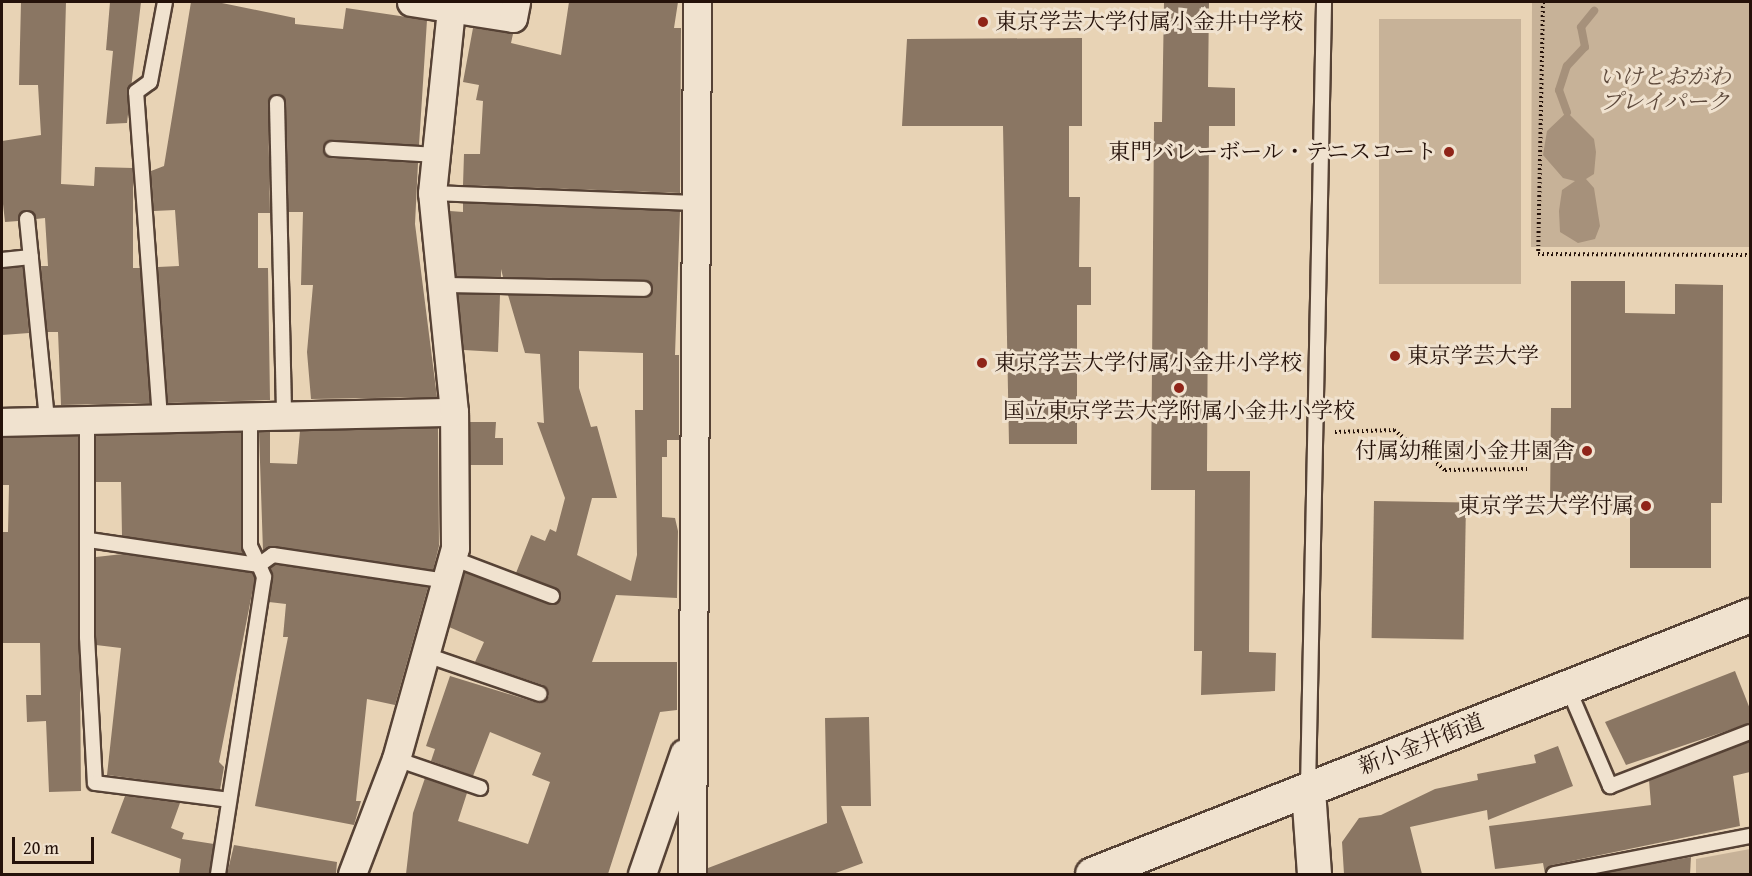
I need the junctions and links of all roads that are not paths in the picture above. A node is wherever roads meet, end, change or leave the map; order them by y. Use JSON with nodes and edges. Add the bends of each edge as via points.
{"nodes":[{"id":1,"x":165,"y":2,"type":"edge"},
{"id":2,"x":411,"y":2,"type":"edge"},
{"id":3,"x":516,"y":2,"type":"edge"},
{"id":4,"x":697,"y":2,"type":"edge"},
{"id":5,"x":1324,"y":2,"type":"edge"},
{"id":6,"x":451,"y":9,"type":"junction"},
{"id":7,"x":278,"y":103,"type":"dead end"},
{"id":8,"x":333,"y":149,"type":"dead end"},
{"id":9,"x":435,"y":155,"type":"junction"},
{"id":10,"x":432,"y":194,"type":"junction"},
{"id":11,"x":695,"y":203,"type":"junction"},
{"id":12,"x":27,"y":219,"type":"dead end"},
{"id":13,"x":31,"y":257,"type":"junction"},
{"id":14,"x":2,"y":260,"type":"edge"},
{"id":15,"x":442,"y":285,"type":"junction"},
{"id":16,"x":644,"y":289,"type":"dead end"},
{"id":17,"x":454,"y":412,"type":"junction"},
{"id":18,"x":284,"y":414,"type":"junction"},
{"id":19,"x":250,"y":415,"type":"junction"},
{"id":20,"x":160,"y":418,"type":"junction"},
{"id":21,"x":47,"y":420,"type":"junction"},
{"id":22,"x":87,"y":420,"type":"junction"},
{"id":23,"x":2,"y":422,"type":"edge"},
{"id":24,"x":89,"y":540,"type":"junction"},
{"id":25,"x":259,"y":565,"type":"junction"},
{"id":26,"x":449,"y":569,"type":"junction"},
{"id":27,"x":552,"y":596,"type":"dead end"},
{"id":28,"x":1750,"y":615,"type":"edge"},
{"id":29,"x":426,"y":655,"type":"junction"},
{"id":30,"x":1568,"y":688,"type":"junction"},
{"id":31,"x":540,"y":694,"type":"dead end"},
{"id":32,"x":1750,"y":732,"type":"edge"},
{"id":33,"x":690,"y":735,"type":"junction"},
{"id":34,"x":396,"y":759,"type":"junction"},
{"id":35,"x":480,"y":788,"type":"dead end"},
{"id":36,"x":1308,"y":790,"type":"junction"},
{"id":37,"x":229,"y":800,"type":"junction"},
{"id":38,"x":1750,"y":836,"type":"edge"},
{"id":39,"x":1596,"y":871,"type":"edge"},
{"id":40,"x":218,"y":874,"type":"edge"},
{"id":41,"x":352,"y":874,"type":"edge"},
{"id":42,"x":642,"y":874,"type":"edge"},
{"id":43,"x":692,"y":874,"type":"edge"},
{"id":44,"x":1092,"y":874,"type":"edge"},
{"id":45,"x":1314,"y":874,"type":"edge"},
{"id":46,"x":1554,"y":874,"type":"edge"}],
"edges":[{"from":1,"to":20,"type":"lane","via":[[150,82],[136,92]]},
{"from":2,"to":6,"type":"street"},
{"from":3,"to":6,"type":"street","via":[[513,18]]},
{"from":4,"to":11,"type":"street"},
{"from":5,"to":36,"type":"lane"},
{"from":6,"to":9,"type":"street"},
{"from":7,"to":18,"type":"lane"},
{"from":8,"to":9,"type":"lane"},
{"from":9,"to":10,"type":"street"},
{"from":10,"to":11,"type":"lane"},
{"from":10,"to":15,"type":"street"},
{"from":11,"to":33,"type":"street"},
{"from":12,"to":13,"type":"lane"},
{"from":13,"to":14,"type":"lane"},
{"from":13,"to":21,"type":"lane"},
{"from":15,"to":16,"type":"lane"},
{"from":15,"to":17,"type":"street"},
{"from":17,"to":18,"type":"street"},
{"from":17,"to":26,"type":"street"},
{"from":18,"to":19,"type":"street"},
{"from":19,"to":20,"type":"street"},
{"from":19,"to":25,"type":"lane","via":[[250,546]]},
{"from":20,"to":22,"type":"street"},
{"from":21,"to":22,"type":"street"},
{"from":21,"to":23,"type":"street"},
{"from":22,"to":24,"type":"lane"},
{"from":24,"to":25,"type":"lane"},
{"from":24,"to":37,"type":"lane","via":[[87,637],[95,783]]},
{"from":25,"to":26,"type":"lane","via":[[273,555]]},
{"from":25,"to":37,"type":"lane","via":[[264,577]]},
{"from":26,"to":27,"type":"lane"},
{"from":26,"to":29,"type":"street"},
{"from":28,"to":30,"type":"main road","name":"新小金井街道"},
{"from":29,"to":31,"type":"lane"},
{"from":29,"to":34,"type":"street"},
{"from":30,"to":32,"type":"lane","via":[[1610,786]]},
{"from":30,"to":36,"type":"main road","name":"新小金井街道"},
{"from":33,"to":42,"type":"street"},
{"from":33,"to":43,"type":"street"},
{"from":34,"to":35,"type":"lane"},
{"from":34,"to":41,"type":"street"},
{"from":36,"to":44,"type":"main road","name":"新小金井街道"},
{"from":36,"to":45,"type":"main road"},
{"from":37,"to":40,"type":"lane"},
{"from":38,"to":39,"type":"lane"},
{"from":39,"to":46,"type":"lane"}]}
